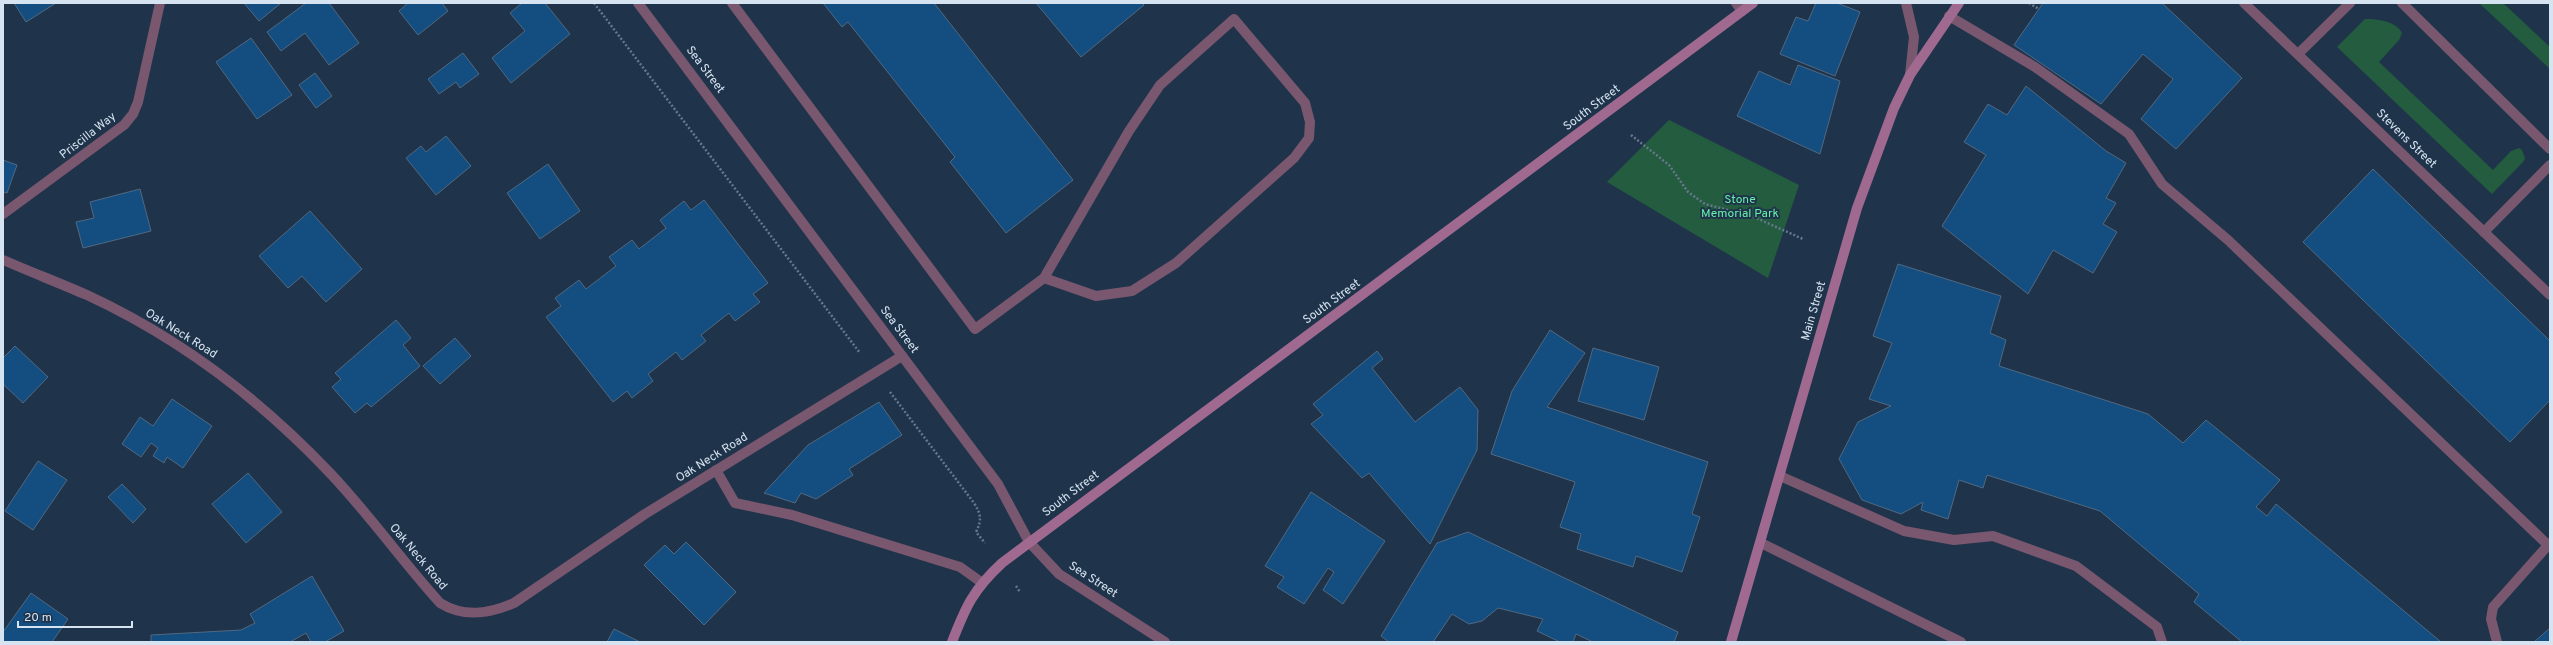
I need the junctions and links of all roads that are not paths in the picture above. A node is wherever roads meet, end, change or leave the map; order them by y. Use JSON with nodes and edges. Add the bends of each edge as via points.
{"nodes":[{"id":1,"x":160,"y":3,"type":"edge"},
{"id":2,"x":638,"y":3,"type":"edge"},
{"id":3,"x":732,"y":3,"type":"edge"},
{"id":4,"x":1753,"y":3,"type":"edge"},
{"id":5,"x":1906,"y":3,"type":"edge"},
{"id":6,"x":1959,"y":3,"type":"edge"},
{"id":7,"x":2244,"y":3,"type":"edge"},
{"id":8,"x":2350,"y":3,"type":"edge"},
{"id":9,"x":2402,"y":3,"type":"edge"},
{"id":10,"x":1739,"y":7,"type":"edge"},
{"id":11,"x":1949,"y":16,"type":"junction"},
{"id":12,"x":2298,"y":54,"type":"junction"},
{"id":13,"x":1910,"y":75,"type":"junction"},
{"id":14,"x":2550,"y":149,"type":"edge"},
{"id":15,"x":2550,"y":165,"type":"edge"},
{"id":16,"x":3,"y":214,"type":"edge"},
{"id":17,"x":2484,"y":232,"type":"junction"},
{"id":18,"x":3,"y":260,"type":"edge"},
{"id":19,"x":1044,"y":278,"type":"junction"},
{"id":20,"x":2550,"y":295,"type":"edge"},
{"id":21,"x":902,"y":356,"type":"junction"},
{"id":22,"x":716,"y":470,"type":"junction"},
{"id":23,"x":1780,"y":476,"type":"junction"},
{"id":24,"x":1029,"y":542,"type":"junction"},
{"id":25,"x":1761,"y":543,"type":"junction"},
{"id":26,"x":2549,"y":544,"type":"edge"},
{"id":27,"x":982,"y":582,"type":"junction"},
{"id":28,"x":952,"y":642,"type":"edge"},
{"id":29,"x":1165,"y":642,"type":"edge"},
{"id":30,"x":1731,"y":642,"type":"edge"},
{"id":31,"x":1961,"y":642,"type":"edge"},
{"id":32,"x":2162,"y":642,"type":"edge"},
{"id":33,"x":2497,"y":642,"type":"edge"}],
"edges":[{"from":1,"to":16,"type":"street","name":"Priscilla Way","via":[[138,102],[133,114],[124,125]]},
{"from":2,"to":21,"type":"street","name":"Sea Street"},
{"from":3,"to":19,"type":"street","via":[[975,328]]},
{"from":4,"to":10,"type":"main road","name":"South Street"},
{"from":5,"to":13,"type":"street","via":[[1914,37]]},
{"from":6,"to":11,"type":"main road","name":"Main Street"},
{"from":7,"to":12,"type":"street","name":"Stevens Street"},
{"from":8,"to":12,"type":"street"},
{"from":9,"to":14,"type":"street"},
{"from":10,"to":24,"type":"main road","name":"South Street"},
{"from":11,"to":13,"type":"main road","name":"Main Street"},
{"from":11,"to":26,"type":"street","via":[[2035,67],[2129,134],[2162,184],[2228,240]]},
{"from":12,"to":17,"type":"street","name":"Stevens Street"},
{"from":13,"to":23,"type":"main road","name":"Main Street","via":[[1894,108],[1857,208]]},
{"from":15,"to":17,"type":"street"},
{"from":17,"to":20,"type":"street","name":"Stevens Street"},
{"from":18,"to":22,"type":"street","name":"Oak Neck Road","via":[[129,317],[180,346],[238,387],[331,474],[427,589],[449,609],[476,614],[496,611],[514,603],[645,514]]},
{"from":19,"to":19,"type":"street","via":[[1129,131],[1160,85],[1234,19],[1305,103],[1310,122],[1309,138],[1294,158],[1176,263],[1132,291],[1096,296]]},
{"from":21,"to":22,"type":"street","name":"Oak Neck Road"},
{"from":21,"to":24,"type":"street","name":"Sea Street","via":[[998,484]]},
{"from":22,"to":27,"type":"street","via":[[735,502],[792,515],[960,567]]},
{"from":23,"to":25,"type":"main road","name":"Main Street"},
{"from":23,"to":32,"type":"street","via":[[1904,531],[1954,540],[1993,536],[2076,566],[2158,627]]},
{"from":24,"to":27,"type":"main road","name":"South Street"},
{"from":24,"to":29,"type":"street","name":"Sea Street","via":[[1059,574]]},
{"from":25,"to":30,"type":"main road","name":"Main Street"},
{"from":25,"to":31,"type":"street"},
{"from":26,"to":33,"type":"street","via":[[2493,607],[2491,619]]},
{"from":27,"to":28,"type":"main road","name":"South Street","via":[[967,604]]}]}
